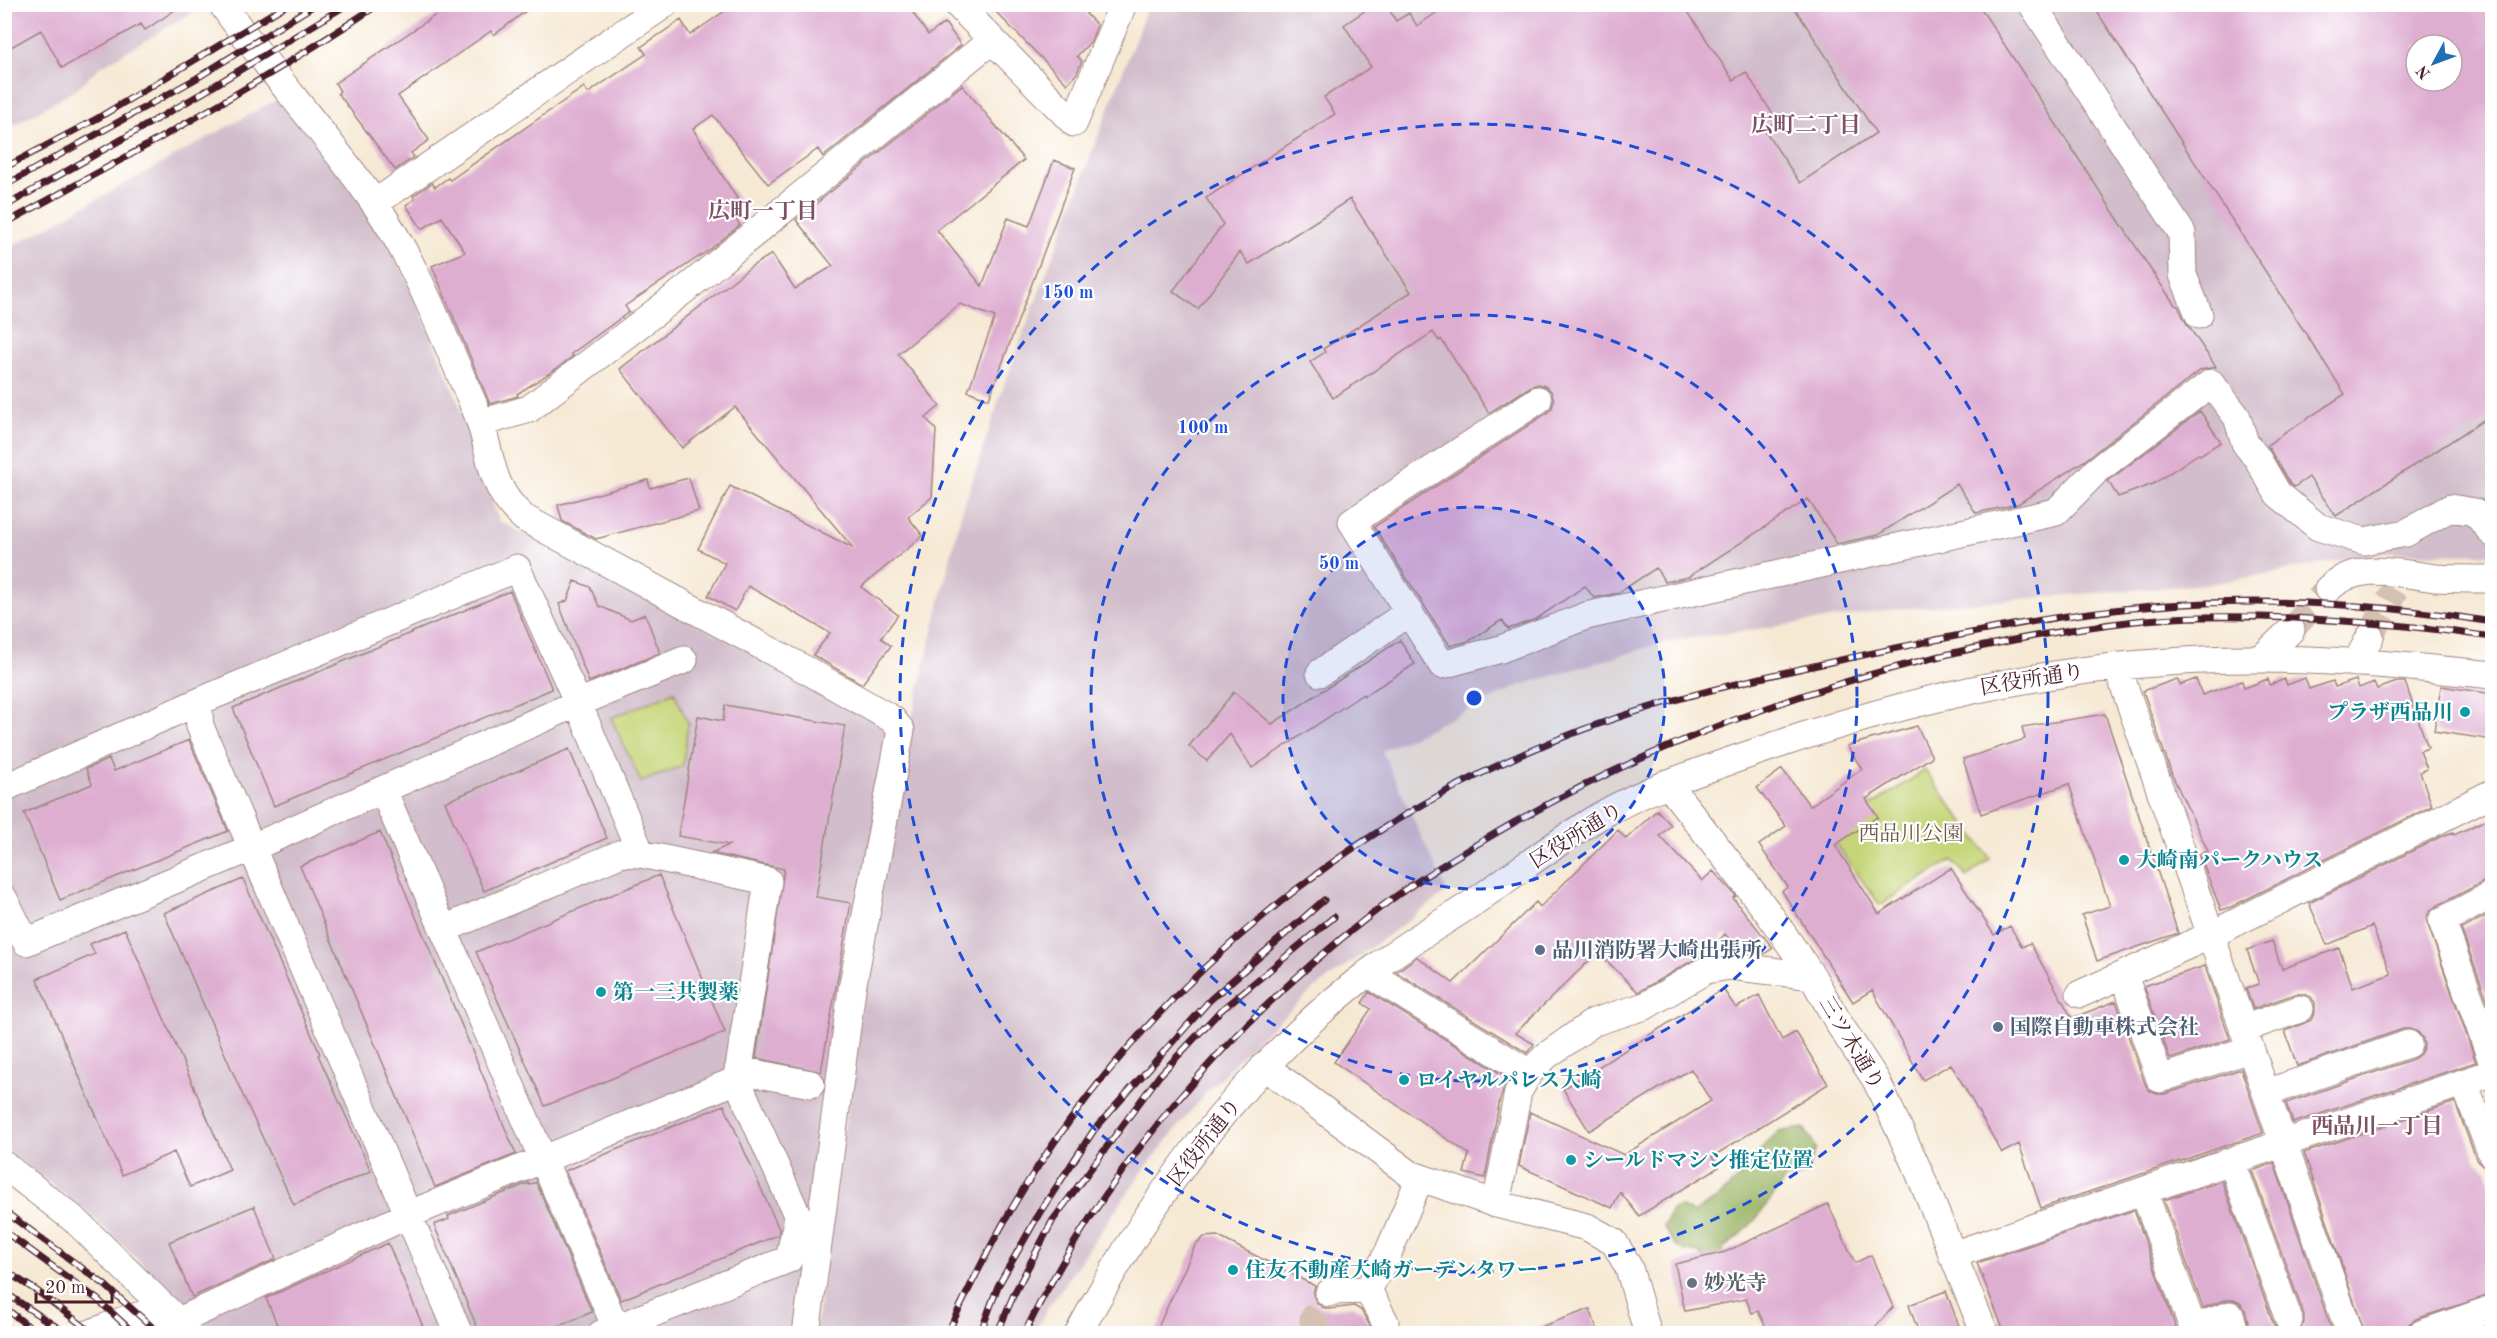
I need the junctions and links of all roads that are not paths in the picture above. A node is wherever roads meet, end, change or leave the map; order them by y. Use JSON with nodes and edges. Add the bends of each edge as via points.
{"nodes":[{"id":1,"x":665,"y":4,"type":"edge"},
{"id":2,"x":957,"y":4,"type":"edge"},
{"id":3,"x":1123,"y":4,"type":"edge"},
{"id":4,"x":2032,"y":4,"type":"edge"},
{"id":5,"x":227,"y":6,"type":"edge"},
{"id":6,"x":992,"y":40,"type":"junction"},
{"id":7,"x":375,"y":203,"type":"junction"},
{"id":8,"x":2199,"y":315,"type":"dead end"},
{"id":9,"x":1538,"y":400,"type":"dead end"},
{"id":10,"x":481,"y":423,"type":"junction"},
{"id":11,"x":2493,"y":533,"type":"edge"},
{"id":12,"x":2436,"y":578,"type":"junction"},
{"id":13,"x":2493,"y":579,"type":"edge"},
{"id":14,"x":2328,"y":590,"type":"tunnel mouth"},
{"id":15,"x":2396,"y":590,"type":"dead end"},
{"id":16,"x":1409,"y":612,"type":"junction"},
{"id":17,"x":2291,"y":630,"type":"tunnel mouth"},
{"id":18,"x":2370,"y":637,"type":"tunnel mouth"},
{"id":19,"x":2261,"y":659,"type":"junction"},
{"id":20,"x":684,"y":660,"type":"dead end"},
{"id":21,"x":2356,"y":663,"type":"junction"},
{"id":22,"x":2116,"y":666,"type":"junction"},
{"id":23,"x":1320,"y":673,"type":"dead end"},
{"id":24,"x":2493,"y":675,"type":"edge"},
{"id":25,"x":198,"y":702,"type":"junction"},
{"id":26,"x":578,"y":702,"type":"junction"},
{"id":27,"x":1667,"y":783,"type":"junction"},
{"id":28,"x":4,"y":788,"type":"edge"},
{"id":29,"x":383,"y":790,"type":"junction"},
{"id":30,"x":2493,"y":793,"type":"edge"},
{"id":31,"x":251,"y":848,"type":"junction"},
{"id":32,"x":641,"y":854,"type":"junction"},
{"id":33,"x":2493,"y":895,"type":"edge"},
{"id":34,"x":4,"y":899,"type":"edge"},
{"id":35,"x":444,"y":929,"type":"junction"},
{"id":36,"x":2211,"y":935,"type":"junction"},
{"id":37,"x":1368,"y":973,"type":"junction"},
{"id":38,"x":2124,"y":975,"type":"junction"},
{"id":39,"x":1812,"y":976,"type":"junction"},
{"id":40,"x":2080,"y":994,"type":"dead end"},
{"id":41,"x":2300,"y":1009,"type":"dead end"},
{"id":42,"x":2247,"y":1039,"type":"junction"},
{"id":43,"x":2408,"y":1044,"type":"dead end"},
{"id":44,"x":2493,"y":1062,"type":"edge"},
{"id":45,"x":1264,"y":1066,"type":"junction"},
{"id":46,"x":1529,"y":1073,"type":"junction"},
{"id":47,"x":2493,"y":1073,"type":"edge"},
{"id":48,"x":738,"y":1075,"type":"junction"},
{"id":49,"x":2464,"y":1083,"type":"junction"},
{"id":50,"x":811,"y":1084,"type":"dead end"},
{"id":51,"x":2266,"y":1093,"type":"junction"},
{"id":52,"x":2284,"y":1145,"type":"junction"},
{"id":53,"x":2493,"y":1155,"type":"edge"},
{"id":54,"x":544,"y":1159,"type":"junction"},
{"id":55,"x":2232,"y":1162,"type":"junction"},
{"id":56,"x":4,"y":1165,"type":"edge"},
{"id":57,"x":1420,"y":1178,"type":"junction"},
{"id":58,"x":2144,"y":1192,"type":"junction"},
{"id":59,"x":1496,"y":1204,"type":"junction"},
{"id":60,"x":410,"y":1214,"type":"junction"},
{"id":61,"x":1952,"y":1256,"type":"junction"},
{"id":62,"x":1368,"y":1290,"type":"junction"},
{"id":63,"x":1329,"y":1293,"type":"dead end"},
{"id":64,"x":2493,"y":1309,"type":"edge"},
{"id":65,"x":2289,"y":1320,"type":"dead end"},
{"id":66,"x":1385,"y":1322,"type":"dead end"},
{"id":67,"x":182,"y":1323,"type":"edge"},
{"id":68,"x":620,"y":1329,"type":"edge"},
{"id":69,"x":88,"y":1334,"type":"edge"},
{"id":70,"x":459,"y":1334,"type":"edge"},
{"id":71,"x":806,"y":1334,"type":"edge"},
{"id":72,"x":1077,"y":1334,"type":"edge"},
{"id":73,"x":1648,"y":1334,"type":"edge"},
{"id":74,"x":1984,"y":1334,"type":"edge"},
{"id":75,"x":2236,"y":1334,"type":"edge"},
{"id":76,"x":2350,"y":1334,"type":"edge"},
{"id":77,"x":2421,"y":1334,"type":"edge"}],
"edges":[{"from":1,"to":7,"type":"street"},
{"from":2,"to":6,"type":"street"},
{"from":3,"to":6,"type":"street","via":[[1074,123]]},
{"from":4,"to":8,"type":"street","via":[[2182,233],[2183,275]]},
{"from":5,"to":7,"type":"street"},
{"from":6,"to":10,"type":"street","via":[[687,288],[529,409]]},
{"from":7,"to":10,"type":"street","via":[[411,262]]},
{"from":9,"to":16,"type":"street","via":[[1352,522]]},
{"from":10,"to":71,"type":"street","via":[[495,481],[510,506],[524,518],[810,672],[892,719],[901,730],[852,989]]},
{"from":11,"to":16,"type":"street","via":[[2475,512],[2450,508],[2406,533],[2364,541],[2318,527],[2278,494],[2245,443],[2237,417],[2211,383],[2096,471],[2056,512],[1586,616],[1501,649],[1442,665]]},
{"from":12,"to":13,"type":"street"},
{"from":12,"to":14,"type":"street","via":[[2388,571],[2359,573],[2338,579]]},
{"from":12,"to":15,"type":"street"},
{"from":16,"to":23,"type":"street"},
{"from":17,"to":19,"type":"street"},
{"from":18,"to":21,"type":"street"},
{"from":19,"to":21,"type":"street","name":"区役所通り"},
{"from":19,"to":22,"type":"street","name":"区役所通り"},
{"from":20,"to":26,"type":"street"},
{"from":21,"to":24,"type":"street","name":"区役所通り"},
{"from":22,"to":27,"type":"street","name":"区役所通り","via":[[1974,688],[1890,708]]},
{"from":22,"to":36,"type":"street"},
{"from":25,"to":26,"type":"street","via":[[517,568]]},
{"from":25,"to":28,"type":"street"},
{"from":25,"to":31,"type":"street","via":[[200,726]]},
{"from":26,"to":29,"type":"street"},
{"from":26,"to":32,"type":"street"},
{"from":27,"to":37,"type":"street","name":"区役所通り","via":[[1600,816],[1559,842]]},
{"from":27,"to":39,"type":"street","name":"三ツ木通り","via":[[1767,911]]},
{"from":29,"to":31,"type":"street"},
{"from":29,"to":35,"type":"street"},
{"from":30,"to":36,"type":"street"},
{"from":31,"to":34,"type":"street","via":[[26,942]]},
{"from":31,"to":60,"type":"street"},
{"from":32,"to":35,"type":"street","via":[[622,853]]},
{"from":32,"to":48,"type":"street","via":[[768,881]]},
{"from":33,"to":44,"type":"street","via":[[2442,921]]},
{"from":35,"to":54,"type":"street"},
{"from":36,"to":38,"type":"street"},
{"from":36,"to":42,"type":"street"},
{"from":37,"to":45,"type":"street","name":"区役所通り"},
{"from":37,"to":46,"type":"street"},
{"from":38,"to":40,"type":"street"},
{"from":38,"to":42,"type":"street","via":[[2160,1079]]},
{"from":39,"to":46,"type":"street","via":[[1730,966],[1706,970],[1645,1006],[1594,1022]]},
{"from":39,"to":61,"type":"street","name":"三ツ木通り","via":[[1876,1080]]},
{"from":41,"to":42,"type":"street"},
{"from":42,"to":51,"type":"street"},
{"from":43,"to":51,"type":"street"},
{"from":45,"to":57,"type":"street"},
{"from":45,"to":72,"type":"street","name":"区役所通り","via":[[1173,1178]]},
{"from":46,"to":59,"type":"street","via":[[1518,1092]]},
{"from":47,"to":49,"type":"street"},
{"from":48,"to":50,"type":"street"},
{"from":48,"to":54,"type":"street"},
{"from":48,"to":68,"type":"street","via":[[798,1217],[789,1259]]},
{"from":49,"to":52,"type":"street"},
{"from":49,"to":53,"type":"street"},
{"from":51,"to":52,"type":"street"},
{"from":52,"to":55,"type":"street"},
{"from":52,"to":76,"type":"street"},
{"from":54,"to":60,"type":"street"},
{"from":54,"to":68,"type":"street"},
{"from":55,"to":58,"type":"street"},
{"from":55,"to":65,"type":"street"},
{"from":56,"to":67,"type":"street","via":[[76,1221]]},
{"from":57,"to":59,"type":"street"},
{"from":57,"to":62,"type":"street"},
{"from":58,"to":61,"type":"street"},
{"from":58,"to":75,"type":"street","via":[[2193,1328],[2230,1315]]},
{"from":59,"to":73,"type":"street","via":[[1587,1227],[1614,1242],[1629,1268]]},
{"from":60,"to":67,"type":"street"},
{"from":60,"to":70,"type":"street"},
{"from":61,"to":74,"type":"street","name":"三ツ木通り"},
{"from":62,"to":63,"type":"street"},
{"from":62,"to":66,"type":"street"},
{"from":64,"to":77,"type":"street"},
{"from":67,"to":69,"type":"street","via":[[152,1312]]}]}
